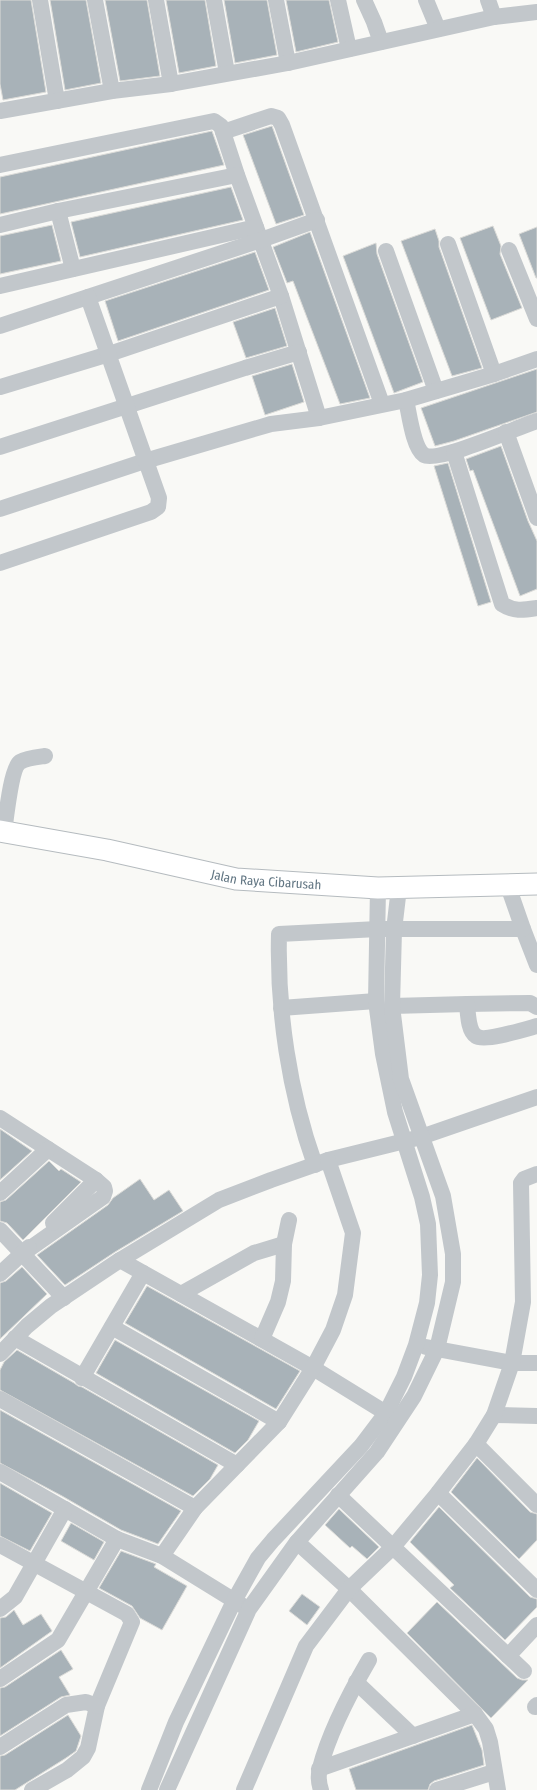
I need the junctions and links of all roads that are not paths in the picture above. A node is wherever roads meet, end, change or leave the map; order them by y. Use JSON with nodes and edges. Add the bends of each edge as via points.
{"nodes":[{"id":1,"x":40,"y":0,"type":"edge"},
{"id":2,"x":95,"y":0,"type":"edge"},
{"id":3,"x":156,"y":0,"type":"edge"},
{"id":4,"x":214,"y":0,"type":"edge"},
{"id":5,"x":276,"y":0,"type":"edge"},
{"id":6,"x":338,"y":0,"type":"edge"},
{"id":7,"x":364,"y":0,"type":"edge"},
{"id":8,"x":426,"y":0,"type":"edge"},
{"id":9,"x":488,"y":0,"type":"edge"},
{"id":10,"x":537,"y":12,"type":"edge"},
{"id":11,"x":494,"y":17,"type":"junction"},
{"id":12,"x":438,"y":29,"type":"junction"},
{"id":13,"x":380,"y":42,"type":"junction"},
{"id":14,"x":349,"y":49,"type":"junction"},
{"id":15,"x":288,"y":63,"type":"junction"},
{"id":16,"x":227,"y":73,"type":"junction"},
{"id":17,"x":171,"y":84,"type":"junction"},
{"id":18,"x":112,"y":91,"type":"junction"},
{"id":19,"x":57,"y":101,"type":"junction"},
{"id":20,"x":0,"y":110,"type":"edge"},
{"id":21,"x":223,"y":132,"type":"junction"},
{"id":22,"x":0,"y":165,"type":"edge"},
{"id":23,"x":237,"y":175,"type":"junction"},
{"id":24,"x":58,"y":211,"type":"junction"},
{"id":25,"x":317,"y":220,"type":"junction"},
{"id":26,"x":0,"y":225,"type":"edge"},
{"id":27,"x":258,"y":234,"type":"junction"},
{"id":28,"x":448,"y":244,"type":"dead end"},
{"id":29,"x":509,"y":250,"type":"dead end"},
{"id":30,"x":386,"y":251,"type":"dead end"},
{"id":31,"x":73,"y":269,"type":"junction"},
{"id":32,"x":0,"y":286,"type":"edge"},
{"id":33,"x":281,"y":296,"type":"junction"},
{"id":34,"x":88,"y":297,"type":"junction"},
{"id":35,"x":537,"y":319,"type":"edge"},
{"id":36,"x":0,"y":326,"type":"edge"},
{"id":37,"x":299,"y":352,"type":"junction"},
{"id":38,"x":109,"y":354,"type":"junction"},
{"id":39,"x":537,"y":359,"type":"edge"},
{"id":40,"x":494,"y":374,"type":"junction"},
{"id":41,"x":0,"y":387,"type":"edge"},
{"id":42,"x":436,"y":392,"type":"junction"},
{"id":43,"x":406,"y":400,"type":"junction"},
{"id":44,"x":382,"y":404,"type":"junction"},
{"id":45,"x":127,"y":406,"type":"junction"},
{"id":46,"x":319,"y":418,"type":"junction"},
{"id":47,"x":537,"y":420,"type":"edge"},
{"id":48,"x":506,"y":432,"type":"junction"},
{"id":49,"x":0,"y":448,"type":"edge"},
{"id":50,"x":454,"y":452,"type":"junction"},
{"id":51,"x":145,"y":461,"type":"junction"},
{"id":52,"x":0,"y":509,"type":"edge"},
{"id":53,"x":537,"y":518,"type":"edge"},
{"id":54,"x":0,"y":563,"type":"edge"},
{"id":55,"x":537,"y":608,"type":"edge"},
{"id":56,"x":45,"y":756,"type":"dead end"},
{"id":57,"x":2,"y":832,"type":"edge"},
{"id":58,"x":537,"y":884,"type":"edge"},
{"id":59,"x":508,"y":886,"type":"junction"},
{"id":60,"x":378,"y":888,"type":"junction"},
{"id":61,"x":399,"y":888,"type":"junction"},
{"id":62,"x":523,"y":929,"type":"junction"},
{"id":63,"x":386,"y":930,"type":"junction"},
{"id":64,"x":537,"y":965,"type":"edge"},
{"id":65,"x":376,"y":1001,"type":"junction"},
{"id":66,"x":467,"y":1004,"type":"junction"},
{"id":67,"x":392,"y":1006,"type":"junction"},
{"id":68,"x":537,"y":1007,"type":"edge"},
{"id":69,"x":281,"y":1008,"type":"junction"},
{"id":70,"x":537,"y":1026,"type":"edge"},
{"id":71,"x":537,"y":1097,"type":"edge"},
{"id":72,"x":0,"y":1118,"type":"edge"},
{"id":73,"x":421,"y":1137,"type":"junction"},
{"id":74,"x":404,"y":1141,"type":"junction"},
{"id":75,"x":48,"y":1149,"type":"junction"},
{"id":76,"x":321,"y":1163,"type":"junction"},
{"id":77,"x":537,"y":1174,"type":"edge"},
{"id":78,"x":0,"y":1193,"type":"edge"},
{"id":79,"x":289,"y":1220,"type":"dead end"},
{"id":80,"x":0,"y":1230,"type":"edge"},
{"id":81,"x":284,"y":1244,"type":"junction"},
{"id":82,"x":22,"y":1254,"type":"junction"},
{"id":83,"x":120,"y":1260,"type":"junction"},
{"id":84,"x":143,"y":1273,"type":"junction"},
{"id":85,"x":0,"y":1274,"type":"edge"},
{"id":86,"x":181,"y":1294,"type":"junction"},
{"id":87,"x":64,"y":1298,"type":"junction"},
{"id":88,"x":530,"y":1302,"type":"edge"},
{"id":89,"x":112,"y":1328,"type":"junction"},
{"id":90,"x":15,"y":1338,"type":"junction"},
{"id":91,"x":262,"y":1339,"type":"junction"},
{"id":92,"x":416,"y":1345,"type":"junction"},
{"id":93,"x":437,"y":1349,"type":"junction"},
{"id":94,"x":0,"y":1354,"type":"edge"},
{"id":95,"x":512,"y":1363,"type":"junction"},
{"id":96,"x":537,"y":1363,"type":"edge"},
{"id":97,"x":313,"y":1368,"type":"junction"},
{"id":98,"x":82,"y":1378,"type":"junction"},
{"id":99,"x":0,"y":1399,"type":"edge"},
{"id":100,"x":386,"y":1413,"type":"junction"},
{"id":101,"x":494,"y":1415,"type":"junction"},
{"id":102,"x":537,"y":1416,"type":"edge"},
{"id":103,"x":279,"y":1422,"type":"junction"},
{"id":104,"x":476,"y":1444,"type":"junction"},
{"id":105,"x":237,"y":1465,"type":"junction"},
{"id":106,"x":0,"y":1472,"type":"edge"},
{"id":107,"x":438,"y":1493,"type":"junction"},
{"id":108,"x":338,"y":1495,"type":"junction"},
{"id":109,"x":537,"y":1505,"type":"edge"},
{"id":110,"x":195,"y":1508,"type":"junction"},
{"id":111,"x":65,"y":1509,"type":"junction"},
{"id":112,"x":117,"y":1539,"type":"junction"},
{"id":113,"x":297,"y":1542,"type":"junction"},
{"id":114,"x":0,"y":1545,"type":"edge"},
{"id":115,"x":393,"y":1547,"type":"junction"},
{"id":116,"x":162,"y":1556,"type":"junction"},
{"id":117,"x":34,"y":1565,"type":"junction"},
{"id":118,"x":350,"y":1589,"type":"junction"},
{"id":119,"x":537,"y":1590,"type":"edge"},
{"id":120,"x":86,"y":1592,"type":"junction"},
{"id":121,"x":234,"y":1601,"type":"junction"},
{"id":122,"x":0,"y":1609,"type":"edge"},
{"id":123,"x":249,"y":1609,"type":"junction"},
{"id":124,"x":537,"y":1625,"type":"edge"},
{"id":125,"x":508,"y":1656,"type":"junction"},
{"id":126,"x":369,"y":1660,"type":"dead end"},
{"id":127,"x":524,"y":1671,"type":"dead end"},
{"id":128,"x":0,"y":1679,"type":"edge"},
{"id":129,"x":356,"y":1682,"type":"junction"},
{"id":130,"x":97,"y":1706,"type":"junction"},
{"id":131,"x":475,"y":1714,"type":"junction"},
{"id":132,"x":413,"y":1736,"type":"junction"},
{"id":133,"x":0,"y":1747,"type":"edge"},
{"id":134,"x":320,"y":1770,"type":"junction"},
{"id":135,"x":494,"y":1772,"type":"junction"},
{"id":136,"x":32,"y":1790,"type":"edge"},
{"id":137,"x":149,"y":1790,"type":"edge"},
{"id":138,"x":167,"y":1790,"type":"edge"},
{"id":139,"x":244,"y":1790,"type":"edge"},
{"id":140,"x":320,"y":1790,"type":"edge"},
{"id":141,"x":438,"y":1790,"type":"edge"},
{"id":142,"x":498,"y":1790,"type":"edge"}],
"edges":[{"from":1,"to":19,"type":"street"},
{"from":2,"to":18,"type":"street"},
{"from":3,"to":17,"type":"street"},
{"from":4,"to":16,"type":"street"},
{"from":5,"to":15,"type":"street"},
{"from":6,"to":14,"type":"street"},
{"from":7,"to":13,"type":"street"},
{"from":8,"to":12,"type":"street"},
{"from":9,"to":11,"type":"street"},
{"from":10,"to":11,"type":"street"},
{"from":11,"to":12,"type":"street"},
{"from":12,"to":13,"type":"street"},
{"from":13,"to":14,"type":"street"},
{"from":14,"to":15,"type":"street"},
{"from":15,"to":16,"type":"street"},
{"from":16,"to":17,"type":"street"},
{"from":17,"to":18,"type":"street"},
{"from":18,"to":19,"type":"street"},
{"from":19,"to":20,"type":"street"},
{"from":21,"to":22,"type":"street","via":[[221,126],[214,121]]},
{"from":21,"to":23,"type":"street"},
{"from":21,"to":25,"type":"street","via":[[271,116],[278,118]]},
{"from":23,"to":24,"type":"street"},
{"from":23,"to":27,"type":"street"},
{"from":24,"to":26,"type":"street"},
{"from":24,"to":31,"type":"street"},
{"from":25,"to":27,"type":"street"},
{"from":25,"to":44,"type":"street"},
{"from":27,"to":31,"type":"street"},
{"from":27,"to":33,"type":"street"},
{"from":27,"to":34,"type":"street"},
{"from":28,"to":40,"type":"street"},
{"from":29,"to":35,"type":"street"},
{"from":30,"to":42,"type":"street"},
{"from":31,"to":32,"type":"street"},
{"from":33,"to":37,"type":"street"},
{"from":33,"to":38,"type":"street"},
{"from":34,"to":36,"type":"street"},
{"from":34,"to":38,"type":"street"},
{"from":37,"to":45,"type":"street"},
{"from":37,"to":46,"type":"street"},
{"from":38,"to":41,"type":"street"},
{"from":38,"to":45,"type":"street"},
{"from":39,"to":40,"type":"street"},
{"from":40,"to":42,"type":"street"},
{"from":42,"to":43,"type":"street"},
{"from":43,"to":44,"type":"street"},
{"from":43,"to":50,"type":"street","via":[[417,446],[423,454],[430,457]]},
{"from":44,"to":46,"type":"street"},
{"from":45,"to":49,"type":"street"},
{"from":45,"to":51,"type":"street"},
{"from":46,"to":51,"type":"street","via":[[271,424]]},
{"from":47,"to":48,"type":"street"},
{"from":48,"to":50,"type":"street"},
{"from":48,"to":53,"type":"street"},
{"from":50,"to":55,"type":"street","via":[[502,604],[517,611]]},
{"from":51,"to":52,"type":"street"},
{"from":51,"to":54,"type":"street","via":[[158,498],[159,503],[155,509]]},
{"from":56,"to":57,"type":"street","via":[[23,760],[16,766]]},
{"from":57,"to":60,"type":"main road","name":"Jalan Raya Cibarusah","via":[[107,850],[236,879]]},
{"from":58,"to":59,"type":"main road","name":"Jalan Raya Cibarusah"},
{"from":59,"to":61,"type":"main road","name":"Jalan Raya Cibarusah"},
{"from":59,"to":62,"type":"street"},
{"from":60,"to":61,"type":"main road","name":"Jalan Raya Cibarusah"},
{"from":60,"to":63,"type":"street"},
{"from":61,"to":63,"type":"street"},
{"from":62,"to":63,"type":"street"},
{"from":62,"to":64,"type":"street"},
{"from":63,"to":65,"type":"street"},
{"from":63,"to":67,"type":"street"},
{"from":63,"to":69,"type":"street","via":[[279,934]]},
{"from":65,"to":69,"type":"street"},
{"from":65,"to":74,"type":"street","via":[[395,1112]]},
{"from":66,"to":67,"type":"street"},
{"from":66,"to":68,"type":"street","via":[[530,1003]]},
{"from":66,"to":70,"type":"street","via":[[470,1027],[478,1038]]},
{"from":67,"to":73,"type":"street","via":[[401,1079]]},
{"from":69,"to":76,"type":"street","via":[[290,1069],[304,1134]]},
{"from":71,"to":73,"type":"street"},
{"from":72,"to":75,"type":"street"},
{"from":73,"to":74,"type":"street"},
{"from":73,"to":93,"type":"street","via":[[444,1196],[453,1254],[453,1282]]},
{"from":74,"to":76,"type":"street"},
{"from":74,"to":92,"type":"street","via":[[422,1197],[430,1248],[427,1303]]},
{"from":75,"to":78,"type":"street"},
{"from":75,"to":82,"type":"street","via":[[96,1180],[105,1191],[103,1197]]},
{"from":76,"to":83,"type":"street","via":[[219,1200]]},
{"from":76,"to":97,"type":"street","via":[[353,1233],[345,1295],[333,1330]]},
{"from":77,"to":88,"type":"street","via":[[524,1178],[521,1183]]},
{"from":79,"to":81,"type":"street"},
{"from":80,"to":82,"type":"street"},
{"from":81,"to":86,"type":"street","via":[[254,1253]]},
{"from":81,"to":91,"type":"street","via":[[283,1281],[278,1302]]},
{"from":82,"to":85,"type":"street"},
{"from":82,"to":87,"type":"street"},
{"from":83,"to":84,"type":"street"},
{"from":83,"to":87,"type":"street"},
{"from":84,"to":86,"type":"street"},
{"from":84,"to":89,"type":"street"},
{"from":86,"to":91,"type":"street"},
{"from":87,"to":90,"type":"street"},
{"from":88,"to":95,"type":"street"},
{"from":89,"to":98,"type":"street"},
{"from":89,"to":103,"type":"street"},
{"from":90,"to":94,"type":"street"},
{"from":90,"to":98,"type":"street"},
{"from":91,"to":97,"type":"street"},
{"from":92,"to":93,"type":"street"},
{"from":92,"to":100,"type":"street"},
{"from":93,"to":95,"type":"street"},
{"from":93,"to":108,"type":"street","via":[[400,1419],[377,1452]]},
{"from":95,"to":96,"type":"street"},
{"from":95,"to":101,"type":"street"},
{"from":97,"to":100,"type":"street"},
{"from":97,"to":103,"type":"street"},
{"from":98,"to":105,"type":"street"},
{"from":99,"to":110,"type":"street"},
{"from":100,"to":121,"type":"street","via":[[361,1446],[258,1558]]},
{"from":101,"to":102,"type":"street"},
{"from":101,"to":104,"type":"street"},
{"from":103,"to":105,"type":"street"},
{"from":104,"to":107,"type":"street"},
{"from":104,"to":109,"type":"street"},
{"from":105,"to":110,"type":"street"},
{"from":106,"to":111,"type":"street"},
{"from":107,"to":115,"type":"street"},
{"from":107,"to":119,"type":"street"},
{"from":108,"to":113,"type":"street"},
{"from":108,"to":115,"type":"street"},
{"from":110,"to":116,"type":"street"},
{"from":111,"to":112,"type":"street"},
{"from":111,"to":117,"type":"street"},
{"from":112,"to":116,"type":"street"},
{"from":112,"to":120,"type":"street"},
{"from":113,"to":118,"type":"street"},
{"from":113,"to":123,"type":"street"},
{"from":114,"to":117,"type":"street"},
{"from":115,"to":118,"type":"street"},
{"from":115,"to":125,"type":"street"},
{"from":116,"to":121,"type":"street"},
{"from":117,"to":120,"type":"street"},
{"from":117,"to":122,"type":"street","via":[[15,1597]]},
{"from":118,"to":131,"type":"street"},
{"from":118,"to":139,"type":"street","via":[[306,1646]]},
{"from":120,"to":128,"type":"street","via":[[58,1640]]},
{"from":120,"to":130,"type":"street","via":[[126,1614],[132,1622]]},
{"from":121,"to":123,"type":"street"},
{"from":121,"to":137,"type":"street","via":[[176,1722]]},
{"from":123,"to":138,"type":"street"},
{"from":124,"to":125,"type":"street"},
{"from":125,"to":127,"type":"street"},
{"from":126,"to":129,"type":"street"},
{"from":129,"to":132,"type":"street"},
{"from":129,"to":134,"type":"street","via":[[336,1724]]},
{"from":130,"to":133,"type":"street","via":[[86,1702],[66,1705]]},
{"from":130,"to":136,"type":"street","via":[[88,1748],[83,1757],[67,1770]]},
{"from":131,"to":132,"type":"street"},
{"from":131,"to":135,"type":"street","via":[[486,1729]]},
{"from":132,"to":134,"type":"street"},
{"from":134,"to":140,"type":"street"},
{"from":135,"to":141,"type":"street"},
{"from":135,"to":142,"type":"street"}]}
